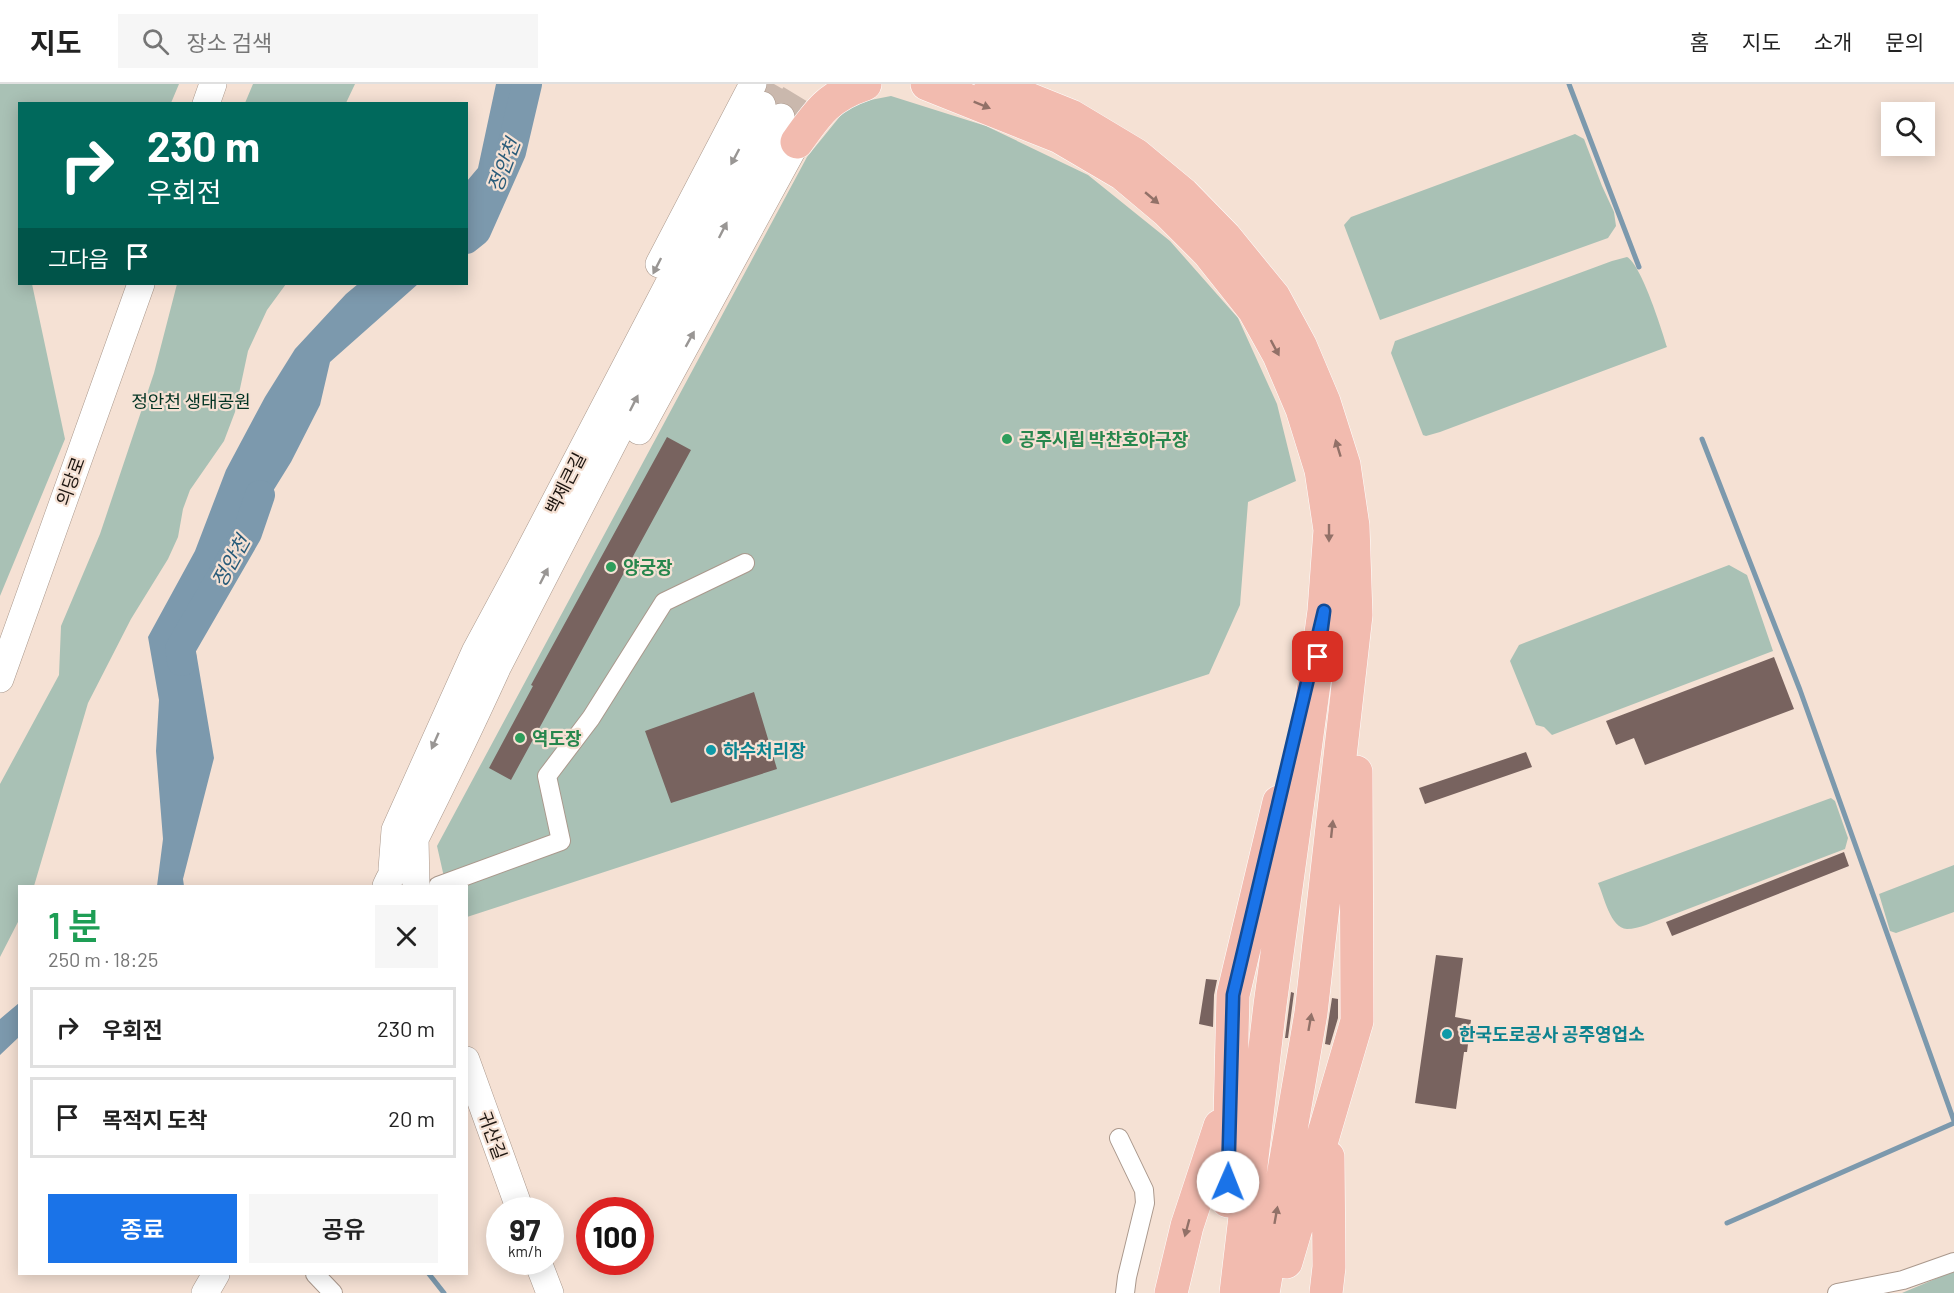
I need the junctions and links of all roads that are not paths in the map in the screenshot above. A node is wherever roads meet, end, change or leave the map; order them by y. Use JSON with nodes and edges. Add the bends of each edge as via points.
{"nodes":[{"id":1,"x":213,"y":84,"type":"edge"},
{"id":2,"x":830,"y":84,"type":"edge"},
{"id":3,"x":865,"y":84,"type":"edge"},
{"id":4,"x":927,"y":84,"type":"edge"},
{"id":5,"x":991,"y":84,"type":"edge"},
{"id":6,"x":207,"y":102,"type":"edge"},
{"id":7,"x":763,"y":107,"type":"edge"},
{"id":8,"x":141,"y":285,"type":"edge"},
{"id":9,"x":745,"y":563,"type":"dead end"},
{"id":10,"x":1324,"y":611,"type":"junction"},
{"id":11,"x":1356,"y":615,"type":"junction"},
{"id":12,"x":0,"y":679,"type":"edge"},
{"id":13,"x":415,"y":838,"type":"junction"},
{"id":14,"x":389,"y":878,"type":"edge"},
{"id":15,"x":416,"y":885,"type":"edge"},
{"id":16,"x":441,"y":885,"type":"edge"},
{"id":17,"x":468,"y":1066,"type":"edge"},
{"id":18,"x":1231,"y":1093,"type":"junction"},
{"id":19,"x":1328,"y":1122,"type":"junction"},
{"id":20,"x":1119,"y":1138,"type":"dead end"},
{"id":21,"x":515,"y":1197,"type":"edge"},
{"id":22,"x":1954,"y":1262,"type":"edge"},
{"id":23,"x":215,"y":1275,"type":"edge"},
{"id":24,"x":316,"y":1275,"type":"edge"},
{"id":25,"x":543,"y":1275,"type":"edge"},
{"id":26,"x":205,"y":1293,"type":"edge"},
{"id":27,"x":333,"y":1293,"type":"edge"},
{"id":28,"x":550,"y":1293,"type":"edge"},
{"id":29,"x":1125,"y":1293,"type":"edge"},
{"id":30,"x":1172,"y":1293,"type":"edge"},
{"id":31,"x":1226,"y":1293,"type":"edge"},
{"id":32,"x":1236,"y":1293,"type":"edge"},
{"id":33,"x":1263,"y":1293,"type":"edge"},
{"id":34,"x":1277,"y":1293,"type":"edge"},
{"id":35,"x":1326,"y":1293,"type":"edge"},
{"id":36,"x":1838,"y":1293,"type":"edge"}],
"edges":[{"from":1,"to":6,"type":"main road"},
{"from":2,"to":7,"type":"main road"},
{"from":3,"to":7,"type":"highway","via":[[844,91],[820,111]]},
{"from":4,"to":10,"type":"highway","one_way":true,"via":[[1060,137],[1123,174],[1208,252],[1254,310],[1302,409],[1321,470],[1330,530]]},
{"from":11,"to":5,"type":"highway","one_way":true,"via":[[1353,526],[1344,465],[1324,402],[1274,297],[1226,237],[1136,155],[1071,116]]},
{"from":13,"to":7,"type":"main road","name":"백제큰길","one_way":true,"via":[[475,718],[548,610],[627,453]]},
{"from":7,"to":14,"type":"main road","name":"백제큰길","one_way":true,"via":[[475,652],[395,830]]},
{"from":8,"to":12,"type":"main road","name":"의당로"},
{"from":9,"to":16,"type":"street","via":[[664,602],[591,718],[547,776],[561,841]]},
{"from":10,"to":18,"type":"highway","via":[[1233,995]]},
{"from":10,"to":32,"type":"highway","via":[[1270,1005]]},
{"from":11,"to":19,"type":"highway","via":[[1357,1021]]},
{"from":33,"to":11,"type":"highway","one_way":true,"via":[[1311,1013]]},
{"from":13,"to":14,"type":"main road","name":"백제큰길"},
{"from":13,"to":15,"type":"main road"},
{"from":17,"to":21,"type":"main road","name":"귀산길"},
{"from":18,"to":30,"type":"highway","one_way":true,"via":[[1187,1226]]},
{"from":18,"to":31,"type":"highway"},
{"from":19,"to":34,"type":"highway"},
{"from":19,"to":35,"type":"highway"},
{"from":20,"to":29,"type":"street","via":[[1144,1190],[1146,1203]]},
{"from":22,"to":36,"type":"street","via":[[1903,1280]]},
{"from":23,"to":26,"type":"main road"},
{"from":24,"to":27,"type":"street"},
{"from":25,"to":28,"type":"main road"}]}
